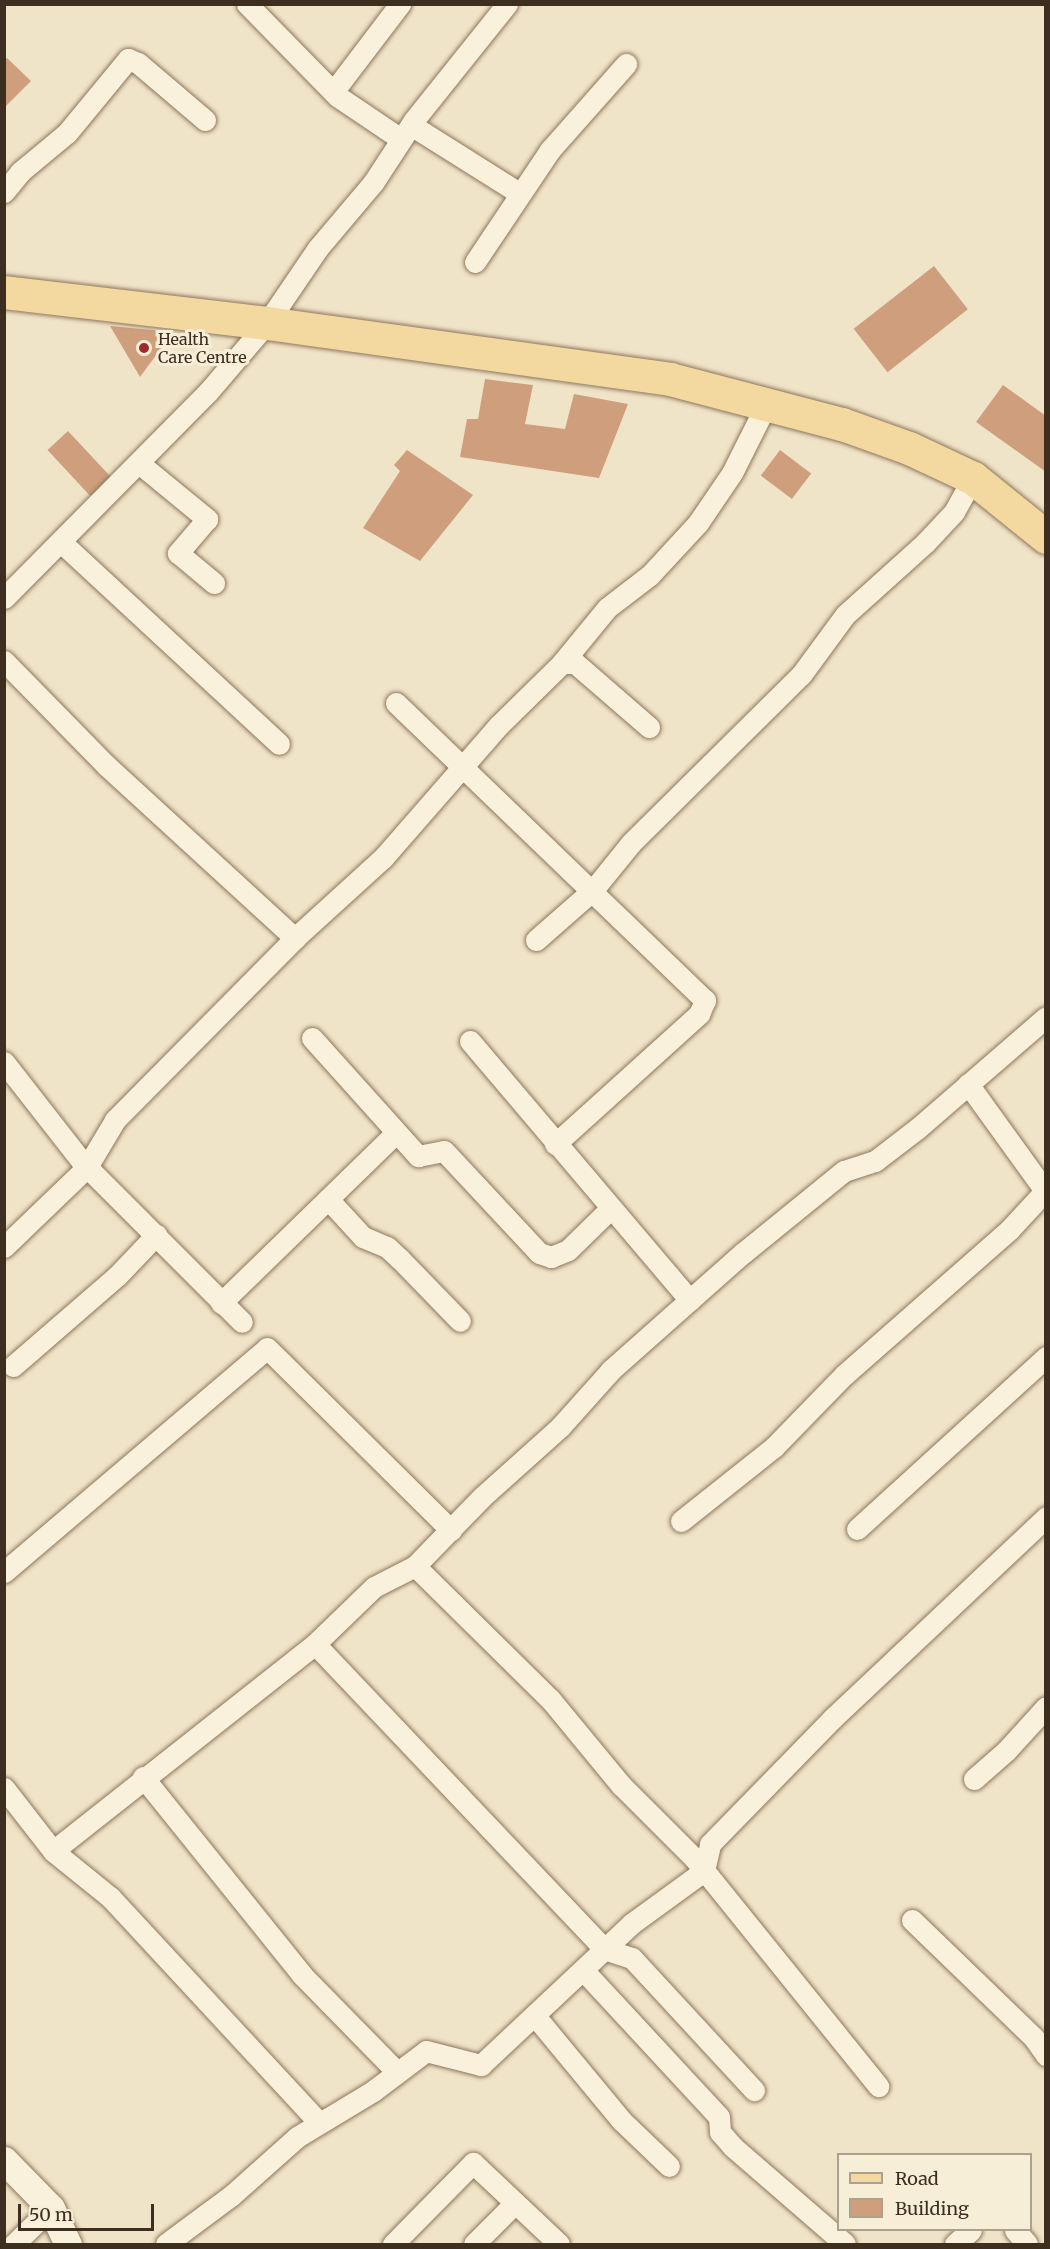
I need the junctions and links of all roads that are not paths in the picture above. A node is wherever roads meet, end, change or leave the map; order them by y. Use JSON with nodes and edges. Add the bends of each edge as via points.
{"nodes":[{"id":1,"x":247,"y":4,"type":"edge"},
{"id":2,"x":400,"y":4,"type":"edge"},
{"id":3,"x":507,"y":4,"type":"edge"},
{"id":4,"x":626,"y":64,"type":"dead end"},
{"id":5,"x":333,"y":92,"type":"junction"},
{"id":6,"x":205,"y":120,"type":"dead end"},
{"id":7,"x":406,"y":132,"type":"junction"},
{"id":8,"x":4,"y":192,"type":"edge"},
{"id":9,"x":519,"y":193,"type":"junction"},
{"id":10,"x":475,"y":262,"type":"dead end"},
{"id":11,"x":4,"y":273,"type":"edge"},
{"id":12,"x":4,"y":292,"type":"edge"},
{"id":13,"x":271,"y":315,"type":"junction"},
{"id":14,"x":767,"y":403,"type":"junction"},
{"id":15,"x":140,"y":464,"type":"junction"},
{"id":16,"x":973,"y":478,"type":"junction"},
{"id":17,"x":1046,"y":510,"type":"edge"},
{"id":18,"x":1046,"y":537,"type":"edge"},
{"id":19,"x":61,"y":542,"type":"junction"},
{"id":20,"x":214,"y":583,"type":"dead end"},
{"id":21,"x":4,"y":598,"type":"edge"},
{"id":22,"x":4,"y":661,"type":"edge"},
{"id":23,"x":562,"y":663,"type":"junction"},
{"id":24,"x":396,"y":703,"type":"dead end"},
{"id":25,"x":649,"y":727,"type":"dead end"},
{"id":26,"x":279,"y":744,"type":"dead end"},
{"id":27,"x":462,"y":770,"type":"junction"},
{"id":28,"x":593,"y":890,"type":"junction"},
{"id":29,"x":295,"y":938,"type":"junction"},
{"id":30,"x":536,"y":940,"type":"dead end"},
{"id":31,"x":1046,"y":1017,"type":"edge"},
{"id":32,"x":312,"y":1038,"type":"dead end"},
{"id":33,"x":470,"y":1041,"type":"dead end"},
{"id":34,"x":4,"y":1062,"type":"edge"},
{"id":35,"x":969,"y":1084,"type":"junction"},
{"id":36,"x":396,"y":1133,"type":"junction"},
{"id":37,"x":555,"y":1144,"type":"junction"},
{"id":38,"x":87,"y":1167,"type":"junction"},
{"id":39,"x":1045,"y":1191,"type":"edge"},
{"id":40,"x":328,"y":1199,"type":"junction"},
{"id":41,"x":610,"y":1209,"type":"junction"},
{"id":42,"x":156,"y":1235,"type":"junction"},
{"id":43,"x":4,"y":1248,"type":"edge"},
{"id":44,"x":690,"y":1300,"type":"junction"},
{"id":45,"x":221,"y":1303,"type":"junction"},
{"id":46,"x":460,"y":1321,"type":"dead end"},
{"id":47,"x":242,"y":1322,"type":"dead end"},
{"id":48,"x":1046,"y":1357,"type":"edge"},
{"id":49,"x":13,"y":1366,"type":"dead end"},
{"id":50,"x":1046,"y":1516,"type":"edge"},
{"id":51,"x":681,"y":1521,"type":"dead end"},
{"id":52,"x":857,"y":1529,"type":"dead end"},
{"id":53,"x":451,"y":1530,"type":"junction"},
{"id":54,"x":416,"y":1566,"type":"junction"},
{"id":55,"x":4,"y":1572,"type":"edge"},
{"id":56,"x":315,"y":1644,"type":"junction"},
{"id":57,"x":1046,"y":1707,"type":"edge"},
{"id":58,"x":143,"y":1777,"type":"junction"},
{"id":59,"x":974,"y":1779,"type":"dead end"},
{"id":60,"x":4,"y":1788,"type":"edge"},
{"id":61,"x":52,"y":1851,"type":"junction"},
{"id":62,"x":704,"y":1871,"type":"junction"},
{"id":63,"x":912,"y":1920,"type":"dead end"},
{"id":64,"x":604,"y":1949,"type":"junction"},
{"id":65,"x":583,"y":1970,"type":"junction"},
{"id":66,"x":535,"y":2016,"type":"junction"},
{"id":67,"x":1042,"y":2040,"type":"edge"},
{"id":68,"x":397,"y":2072,"type":"junction"},
{"id":69,"x":878,"y":2086,"type":"dead end"},
{"id":70,"x":754,"y":2090,"type":"dead end"},
{"id":71,"x":319,"y":2123,"type":"junction"},
{"id":72,"x":4,"y":2160,"type":"edge"},
{"id":73,"x":669,"y":2166,"type":"dead end"},
{"id":74,"x":515,"y":2203,"type":"junction"},
{"id":75,"x":51,"y":2208,"type":"junction"},
{"id":76,"x":969,"y":2231,"type":"edge"},
{"id":77,"x":1017,"y":2231,"type":"edge"},
{"id":78,"x":14,"y":2244,"type":"edge"},
{"id":79,"x":68,"y":2244,"type":"edge"},
{"id":80,"x":166,"y":2244,"type":"edge"},
{"id":81,"x":393,"y":2244,"type":"edge"},
{"id":82,"x":474,"y":2244,"type":"edge"},
{"id":83,"x":559,"y":2244,"type":"edge"},
{"id":84,"x":845,"y":2244,"type":"edge"},
{"id":85,"x":955,"y":2244,"type":"edge"},
{"id":86,"x":1027,"y":2244,"type":"edge"}],
"edges":[{"from":1,"to":5,"type":"street"},
{"from":2,"to":5,"type":"street"},
{"from":3,"to":7,"type":"street"},
{"from":4,"to":9,"type":"street","via":[[550,150]]},
{"from":5,"to":7,"type":"street"},
{"from":6,"to":8,"type":"street","via":[[138,63],[128,59],[67,133],[20,172]]},
{"from":7,"to":9,"type":"street"},
{"from":7,"to":13,"type":"street","via":[[373,183],[318,248]]},
{"from":9,"to":10,"type":"street"},
{"from":11,"to":13,"type":"main road"},
{"from":12,"to":13,"type":"main road"},
{"from":13,"to":14,"type":"main road","via":[[670,379]]},
{"from":13,"to":15,"type":"street","via":[[208,392]]},
{"from":13,"to":17,"type":"main road","via":[[497,333],[698,366],[774,384],[922,430],[1000,473]]},
{"from":14,"to":16,"type":"main road","via":[[909,448]]},
{"from":14,"to":23,"type":"street","via":[[732,472],[698,523],[650,575],[607,608]]},
{"from":15,"to":19,"type":"street"},
{"from":15,"to":20,"type":"street","via":[[207,519],[178,553]]},
{"from":16,"to":18,"type":"main road"},
{"from":16,"to":28,"type":"street","via":[[954,512],[932,536],[845,615],[801,675],[631,843]]},
{"from":19,"to":21,"type":"street"},
{"from":19,"to":26,"type":"street"},
{"from":22,"to":29,"type":"street","via":[[107,766]]},
{"from":23,"to":25,"type":"street","via":[[575,663]]},
{"from":23,"to":27,"type":"street","via":[[498,726]]},
{"from":24,"to":27,"type":"street"},
{"from":27,"to":28,"type":"street"},
{"from":27,"to":29,"type":"street","via":[[383,858]]},
{"from":28,"to":30,"type":"street"},
{"from":28,"to":37,"type":"street","via":[[705,1000],[699,1014]]},
{"from":29,"to":38,"type":"street","via":[[115,1120]]},
{"from":31,"to":35,"type":"street"},
{"from":32,"to":36,"type":"street"},
{"from":33,"to":37,"type":"street"},
{"from":34,"to":38,"type":"street"},
{"from":35,"to":39,"type":"street"},
{"from":35,"to":44,"type":"street","via":[[875,1161],[844,1171]]},
{"from":36,"to":40,"type":"street"},
{"from":36,"to":41,"type":"street","via":[[418,1156],[444,1151],[539,1253],[551,1257],[568,1250]]},
{"from":37,"to":41,"type":"street"},
{"from":38,"to":42,"type":"street"},
{"from":38,"to":43,"type":"street"},
{"from":39,"to":51,"type":"street","via":[[1010,1229],[844,1375],[774,1447]]},
{"from":40,"to":45,"type":"street"},
{"from":40,"to":46,"type":"street","via":[[363,1237],[387,1247],[400,1259]]},
{"from":41,"to":44,"type":"street"},
{"from":42,"to":45,"type":"street"},
{"from":42,"to":49,"type":"street","via":[[117,1276]]},
{"from":44,"to":53,"type":"street","via":[[611,1370],[561,1426]]},
{"from":45,"to":47,"type":"street"},
{"from":48,"to":52,"type":"street"},
{"from":50,"to":62,"type":"street","via":[[833,1718],[710,1844]]},
{"from":53,"to":54,"type":"street"},
{"from":53,"to":55,"type":"street","via":[[267,1348]]},
{"from":54,"to":56,"type":"street","via":[[374,1587]]},
{"from":54,"to":62,"type":"street","via":[[550,1699],[621,1785]]},
{"from":56,"to":58,"type":"street"},
{"from":56,"to":64,"type":"street"},
{"from":57,"to":59,"type":"street"},
{"from":58,"to":61,"type":"street"},
{"from":58,"to":68,"type":"street","via":[[302,1975]]},
{"from":60,"to":61,"type":"street"},
{"from":61,"to":71,"type":"street","via":[[111,1898]]},
{"from":62,"to":64,"type":"street","via":[[631,1924]]},
{"from":62,"to":69,"type":"street"},
{"from":63,"to":67,"type":"street"},
{"from":64,"to":65,"type":"street"},
{"from":64,"to":70,"type":"street","via":[[632,1958]]},
{"from":65,"to":66,"type":"street"},
{"from":65,"to":84,"type":"street","via":[[719,2116],[720,2132],[733,2147]]},
{"from":66,"to":68,"type":"street","via":[[481,2064],[426,2051]]},
{"from":66,"to":73,"type":"street","via":[[622,2121]]},
{"from":68,"to":71,"type":"street"},
{"from":71,"to":80,"type":"street"},
{"from":72,"to":75,"type":"street"},
{"from":74,"to":81,"type":"street","via":[[473,2163]]},
{"from":74,"to":82,"type":"street"},
{"from":74,"to":83,"type":"street"},
{"from":75,"to":78,"type":"street"},
{"from":75,"to":79,"type":"street"},
{"from":76,"to":85,"type":"street"},
{"from":77,"to":86,"type":"street"}]}
